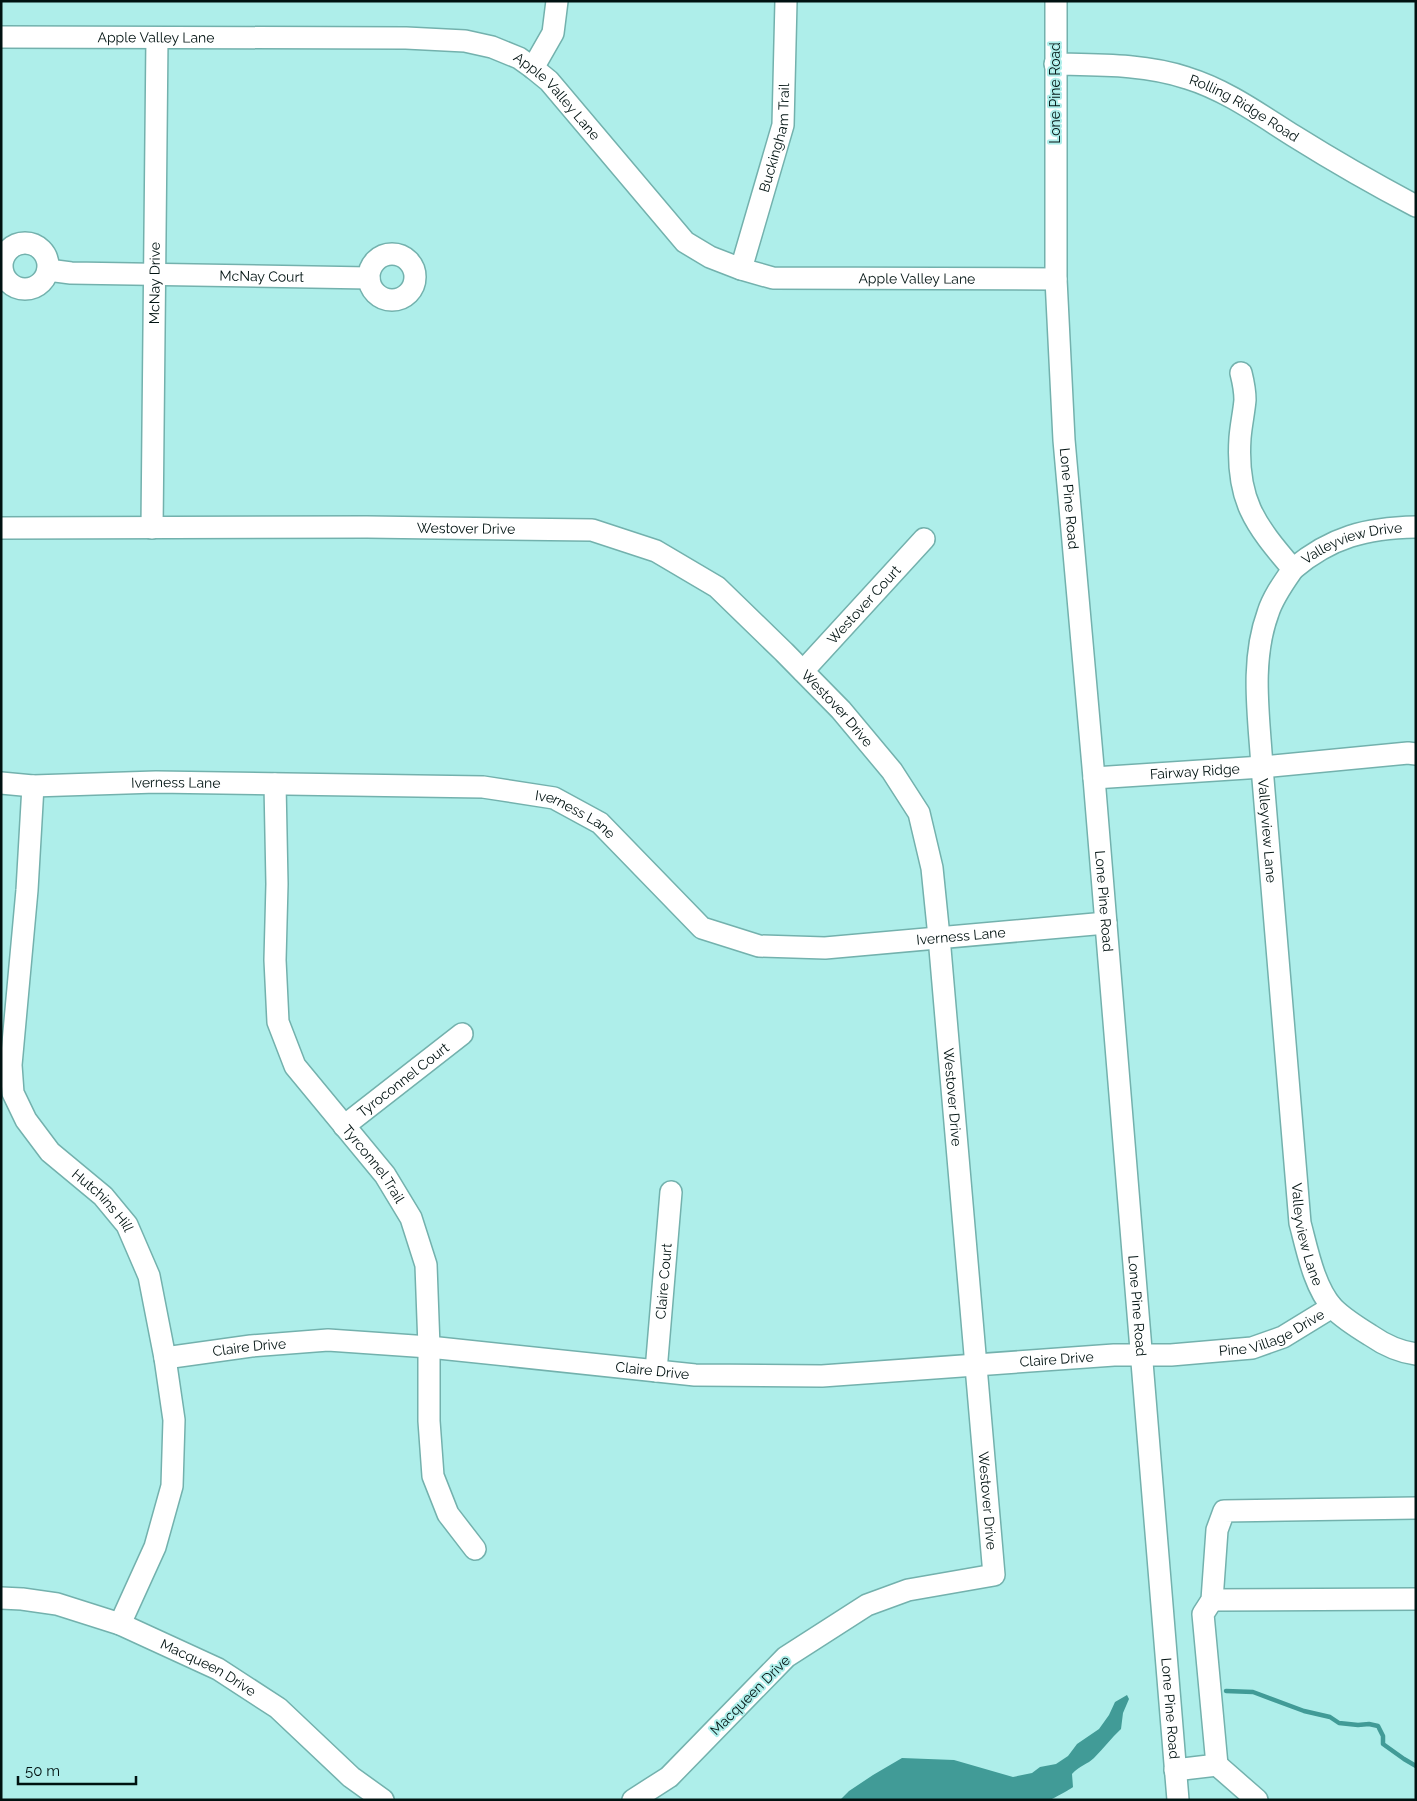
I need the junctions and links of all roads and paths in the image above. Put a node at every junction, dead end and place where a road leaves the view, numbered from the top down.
1 (557, 1) edge
2 (786, 1) edge
3 (1056, 1) edge
4 (1, 37) edge
5 (157, 38) junction
6 (1055, 64) junction
7 (533, 68) junction
8 (1416, 206) edge
9 (741, 269) junction
10 (48, 270) dead end
11 (155, 275) junction
12 (369, 278) dead end
13 (1056, 279) junction
14 (1241, 373) dead end
15 (1416, 527) edge
16 (1, 528) edge
17 (152, 528) junction
18 (924, 539) dead end
19 (1293, 568) junction
20 (803, 671) junction
21 (1416, 754) edge
22 (1262, 767) junction
23 (1094, 778) junction
24 (1, 783) edge
25 (275, 784) junction
26 (33, 786) junction
27 (1106, 923) junction
28 (939, 937) junction
29 (462, 1034) dead end
30 (344, 1126) junction
31 (671, 1192) dead end
32 (1332, 1307) junction
33 (429, 1347) junction
34 (1140, 1354) junction
35 (1416, 1354) edge
36 (165, 1358) junction
37 (976, 1364) junction
38 (656, 1371) junction
39 (1416, 1508) edge
40 (475, 1549) dead end
41 (994, 1575) joint
42 (1, 1598) edge
43 (1212, 1600) junction
44 (1416, 1600) edge
45 (120, 1624) junction
46 (1217, 1765) junction
47 (1175, 1770) junction
48 (383, 1800) edge
49 (633, 1800) edge
50 (1178, 1800) edge
51 (1257, 1800) edge

1 - 7 street
2 - 9 street, Buckingham Trail
3 - 6 street, Lone Pine Road
4 - 5 street, Apple Valley Lane
5 - 7 street, Apple Valley Lane
5 - 11 street, McNay Drive
6 - 8 street, Rolling Ridge Road
6 - 13 street, Lone Pine Road
7 - 9 street, Apple Valley Lane
9 - 13 street, Apple Valley Lane
10 - 11 street, McNay Court
11 - 12 street, McNay Court
11 - 17 street, McNay Drive
13 - 23 street, Lone Pine Road
14 - 19 street
15 - 19 street, Valleyview Drive
16 - 17 street, Westover Drive
17 - 20 street, Westover Drive
18 - 20 street, Westover Court
19 - 22 street, Valleyview Lane
20 - 28 street, Westover Drive
21 - 22 street, Fairway Ridge
22 - 23 street, Fairway Ridge
22 - 32 street, Valleyview Lane
23 - 27 street, Lone Pine Road
24 - 26 street, Iverness Lane
25 - 26 street, Iverness Lane
25 - 28 street, Iverness Lane
25 - 30 street, Tyrconnel Trail
26 - 36 street, Hutchins Hill
27 - 28 street, Iverness Lane
27 - 34 street, Lone Pine Road
28 - 37 street, Westover Drive
29 - 30 street, Tyroconnel Court
30 - 33 street, Tyrconnel Trail
31 - 38 street, Claire Court
32 - 34 street, Pine Village Drive
32 - 35 street, Pine Village Drive
33 - 36 street, Claire Drive
33 - 38 street, Claire Drive
33 - 40 street, Tyrconnel Trail
34 - 37 street, Claire Drive
34 - 47 street, Lone Pine Road
36 - 45 street, Hutchins Hill
37 - 38 street, Claire Drive
37 - 41 street, Westover Drive
39 - 43 street
41 - 49 street, Macqueen Drive
42 - 45 street, Macqueen Drive
43 - 44 street
43 - 46 street
45 - 48 street, Macqueen Drive
46 - 47 street
46 - 51 street
47 - 50 street, Lone Pine Road

